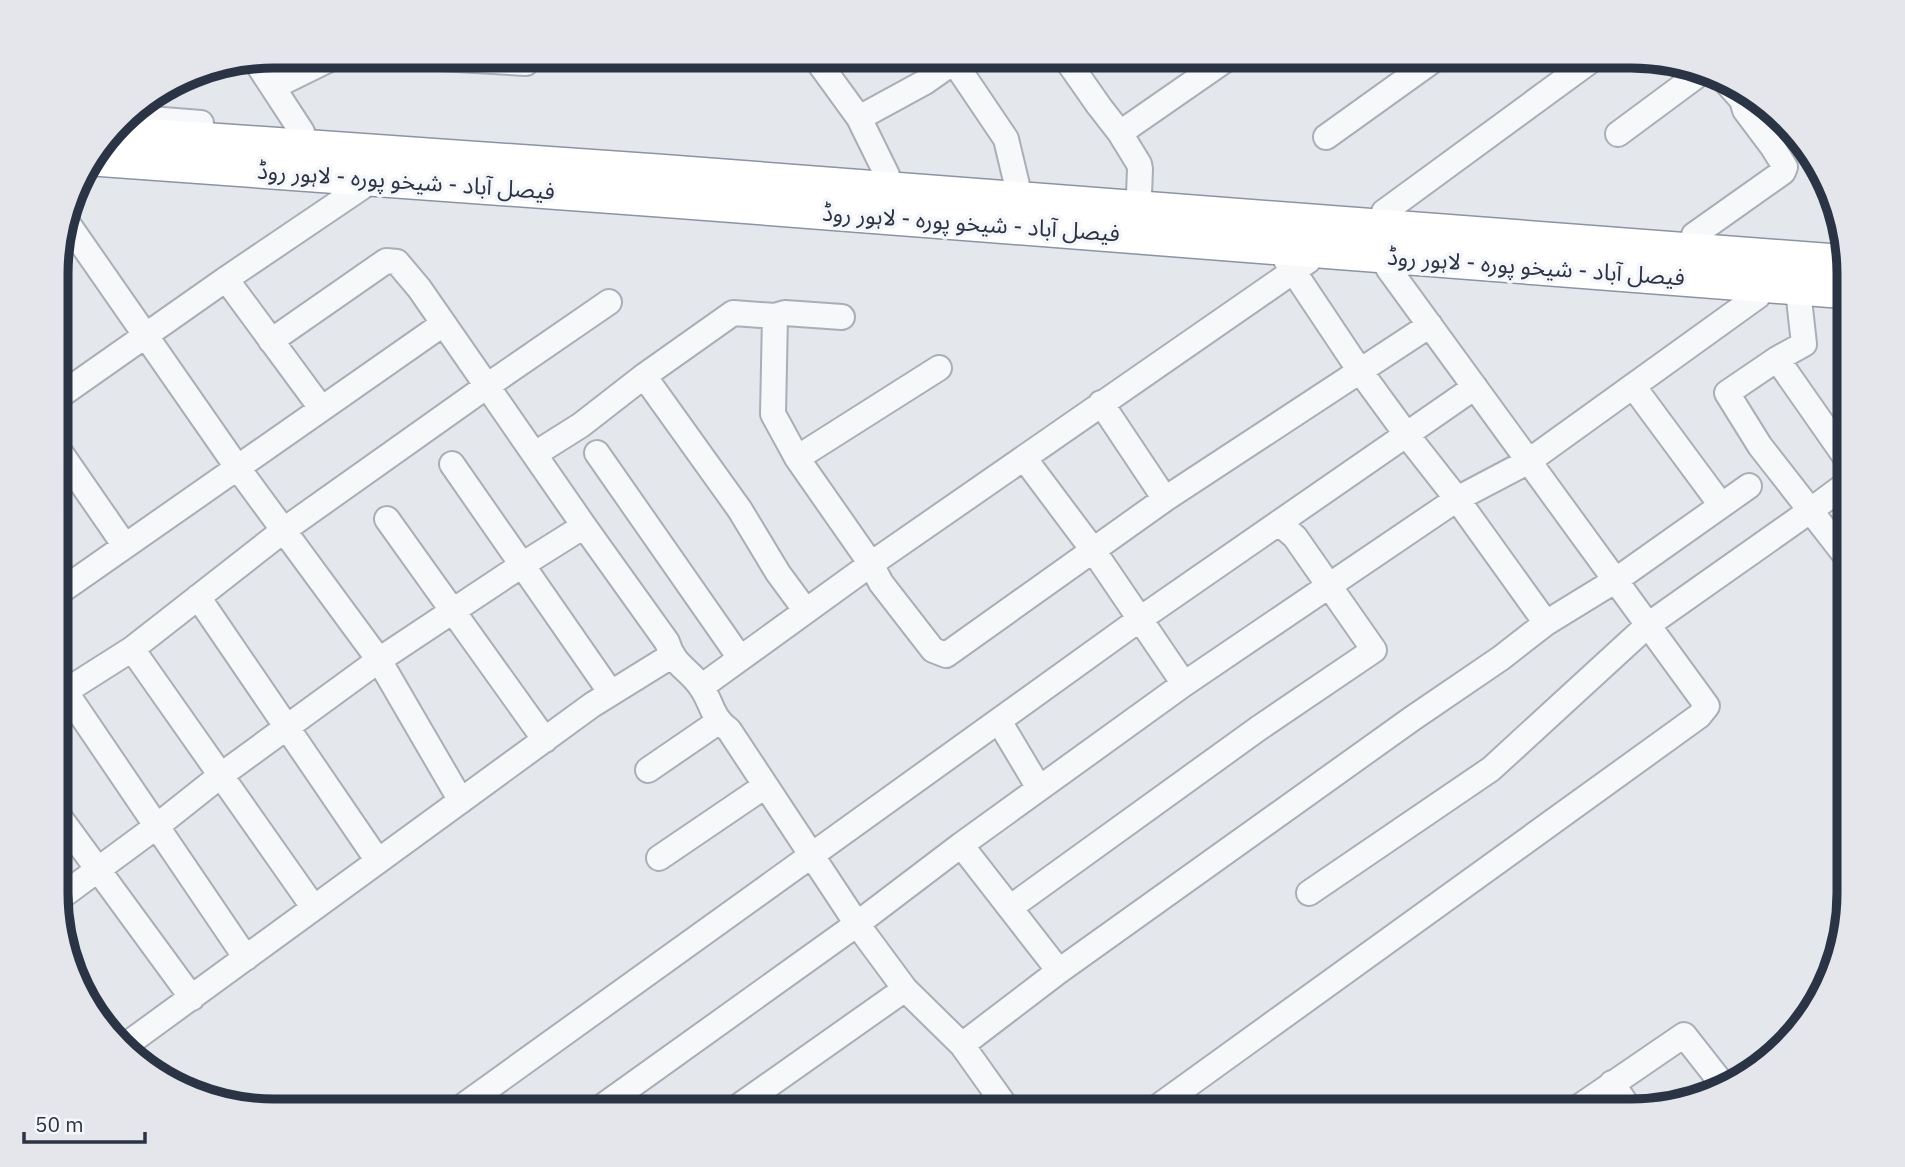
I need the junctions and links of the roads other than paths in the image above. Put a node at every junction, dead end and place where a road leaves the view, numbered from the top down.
1 (311, 68) edge
2 (823, 68) edge
3 (942, 68) edge
4 (961, 68) edge
5 (1072, 68) edge
6 (1214, 68) edge
7 (1422, 68) edge
8 (1581, 68) edge
9 (261, 69) edge
10 (1693, 78) edge
11 (272, 87) junction
12 (1745, 104) edge
13 (139, 118) edge
14 (859, 118) junction
15 (302, 132) junction
16 (1120, 133) junction
17 (1618, 134) dead end
18 (122, 135) edge
19 (1326, 137) dead end
20 (104, 159) edge
21 (98, 168) edge
22 (887, 176) junction
23 (1017, 185) junction
24 (362, 187) junction
25 (1139, 194) junction
26 (1384, 212) junction
27 (73, 232) edge
28 (1694, 235) junction
29 (1835, 245) edge
30 (1836, 262) edge
31 (1296, 264) junction
32 (1388, 268) junction
33 (226, 279) junction
34 (1836, 290) edge
35 (1758, 296) junction
36 (1799, 299) junction
37 (609, 302) dead end
38 (1836, 302) edge
39 (775, 316) junction
40 (842, 317) dead end
41 (443, 324) junction
42 (1430, 325) junction
43 (145, 335) junction
44 (271, 341) junction
45 (1777, 359) junction
46 (939, 368) dead end
47 (1360, 371) junction
48 (644, 376) junction
49 (487, 386) junction
50 (1633, 386) junction
51 (1475, 387) junction
52 (68, 390) edge
53 (1101, 403) junction
54 (321, 408) junction
55 (1406, 435) junction
56 (1836, 443) edge
57 (597, 453) dead end
58 (535, 454) junction
59 (797, 458) junction
60 (1024, 458) junction
61 (1529, 461) junction
62 (68, 463) edge
63 (452, 464) dead end
64 (237, 467) junction
65 (1749, 485) dead end
66 (1836, 492) edge
67 (1165, 499) junction
68 (1457, 499) junction
69 (1721, 505) junction
70 (1811, 511) junction
71 (387, 519) dead end
72 (1280, 524) junction
73 (584, 526) junction
74 (284, 530) junction
75 (1836, 543) edge
76 (125, 546) junction
77 (1093, 550) junction
78 (871, 564) junction
79 (522, 565) junction
80 (1615, 580) junction
81 (68, 586) edge
82 (1329, 587) junction
83 (198, 597) junction
84 (806, 611) junction
85 (454, 612) junction
86 (1140, 619) junction
87 (1546, 623) junction
88 (1648, 625) junction
89 (132, 649) junction
90 (671, 656) junction
91 (740, 658) junction
92 (379, 660) junction
93 (1184, 684) junction
94 (701, 687) junction
95 (68, 689) edge
96 (611, 693) junction
97 (68, 703) edge
98 (999, 721) junction
99 (718, 722) junction
100 (287, 727) junction
101 (545, 740) junction
102 (648, 770) dead end
103 (220, 776) junction
104 (765, 786) junction
105 (1039, 788) junction
106 (461, 801) junction
107 (157, 827) junction
108 (68, 829) edge
109 (961, 845) junction
110 (811, 855) junction
111 (659, 858) dead end
112 (378, 862) junction
113 (98, 871) junction
114 (68, 892) edge
115 (1309, 892) dead end
116 (1011, 907) junction
117 (314, 908) junction
118 (857, 924) junction
119 (246, 958) junction
120 (1059, 971) junction
121 (905, 989) junction
122 (192, 998) junction
123 (131, 1041) edge
124 (962, 1045) junction
125 (1718, 1079) edge
126 (1612, 1083) junction
127 (1000, 1098) edge
128 (1170, 1098) edge
129 (1591, 1098) edge
130 (1622, 1098) edge
131 (473, 1099) edge
132 (613, 1099) edge
133 (750, 1099) edge

1 - 11 street
2 - 14 street
3 - 14 street
4 - 23 street
5 - 16 street
6 - 16 street
7 - 19 street
8 - 26 street
9 - 11 street
10 - 17 street
11 - 15 street
12 - 28 street
13 - 15 street
14 - 22 street
15 - 22 street
16 - 25 street
18 - 30 highway, فیصل آباد - شیخو پورہ - لاہور روڈ
20 - 34 highway, فیصل آباد - شیخو پورہ - لاہور روڈ
21 - 24 street
22 - 23 street
23 - 25 street
24 - 31 street
24 - 33 street
25 - 26 street
26 - 28 street
27 - 43 street
28 - 29 street
31 - 32 street
31 - 47 street
31 - 53 street
32 - 35 street
32 - 42 street
33 - 43 street
33 - 44 street
35 - 36 street
35 - 50 street
36 - 38 street
36 - 45 street
37 - 49 street
39 - 40 street
39 - 48 street
39 - 59 street
41 - 44 street
41 - 49 street
41 - 54 street
42 - 47 street
42 - 51 street
43 - 52 street
43 - 64 street
44 - 54 street
45 - 56 street
45 - 70 street
46 - 59 street
47 - 55 street
47 - 67 street
48 - 58 street
48 - 84 street
49 - 58 street
49 - 74 street
50 - 61 street
50 - 69 street
51 - 55 street
51 - 61 street
53 - 60 street
53 - 67 street
54 - 64 street
55 - 68 street
55 - 72 street
57 - 91 street
58 - 73 street
59 - 78 street
60 - 77 street
60 - 78 street
61 - 68 street
61 - 80 street
62 - 76 street
63 - 79 street
64 - 74 street
64 - 76 street
65 - 69 street
66 - 70 street
67 - 77 street
68 - 82 street
68 - 87 street
69 - 80 street
70 - 75 street
70 - 88 street
71 - 85 street
72 - 82 street
72 - 86 street
73 - 79 street
73 - 90 street
74 - 83 street
74 - 92 street
76 - 81 street
77 - 78 street
77 - 86 street
78 - 84 street
79 - 85 street
79 - 96 street
80 - 87 street
80 - 88 street
82 - 93 street
82 - 116 street
83 - 89 street
83 - 100 street
84 - 91 street
85 - 92 street
85 - 101 street
86 - 93 street
86 - 98 street
87 - 120 street
88 - 115 street
88 - 128 street
89 - 95 street
89 - 103 street
90 - 94 street
90 - 96 street
91 - 94 street
92 - 100 street
92 - 106 street
93 - 105 street
94 - 99 street
96 - 101 street
97 - 107 street
98 - 105 street
98 - 110 street
99 - 102 street
99 - 104 street
100 - 103 street
100 - 112 street
101 - 106 street
103 - 107 street
103 - 117 street
104 - 110 street
104 - 111 street
105 - 109 street
106 - 112 street
107 - 113 street
107 - 119 street
108 - 113 street
109 - 116 street
109 - 118 street
110 - 118 street
110 - 131 street
112 - 117 street
113 - 114 street
113 - 122 street
116 - 120 street
117 - 119 street
118 - 121 street
118 - 132 street
119 - 122 street
120 - 124 street
121 - 124 street
121 - 133 street
122 - 123 street
124 - 127 street
125 - 126 street
126 - 129 street
126 - 130 street

